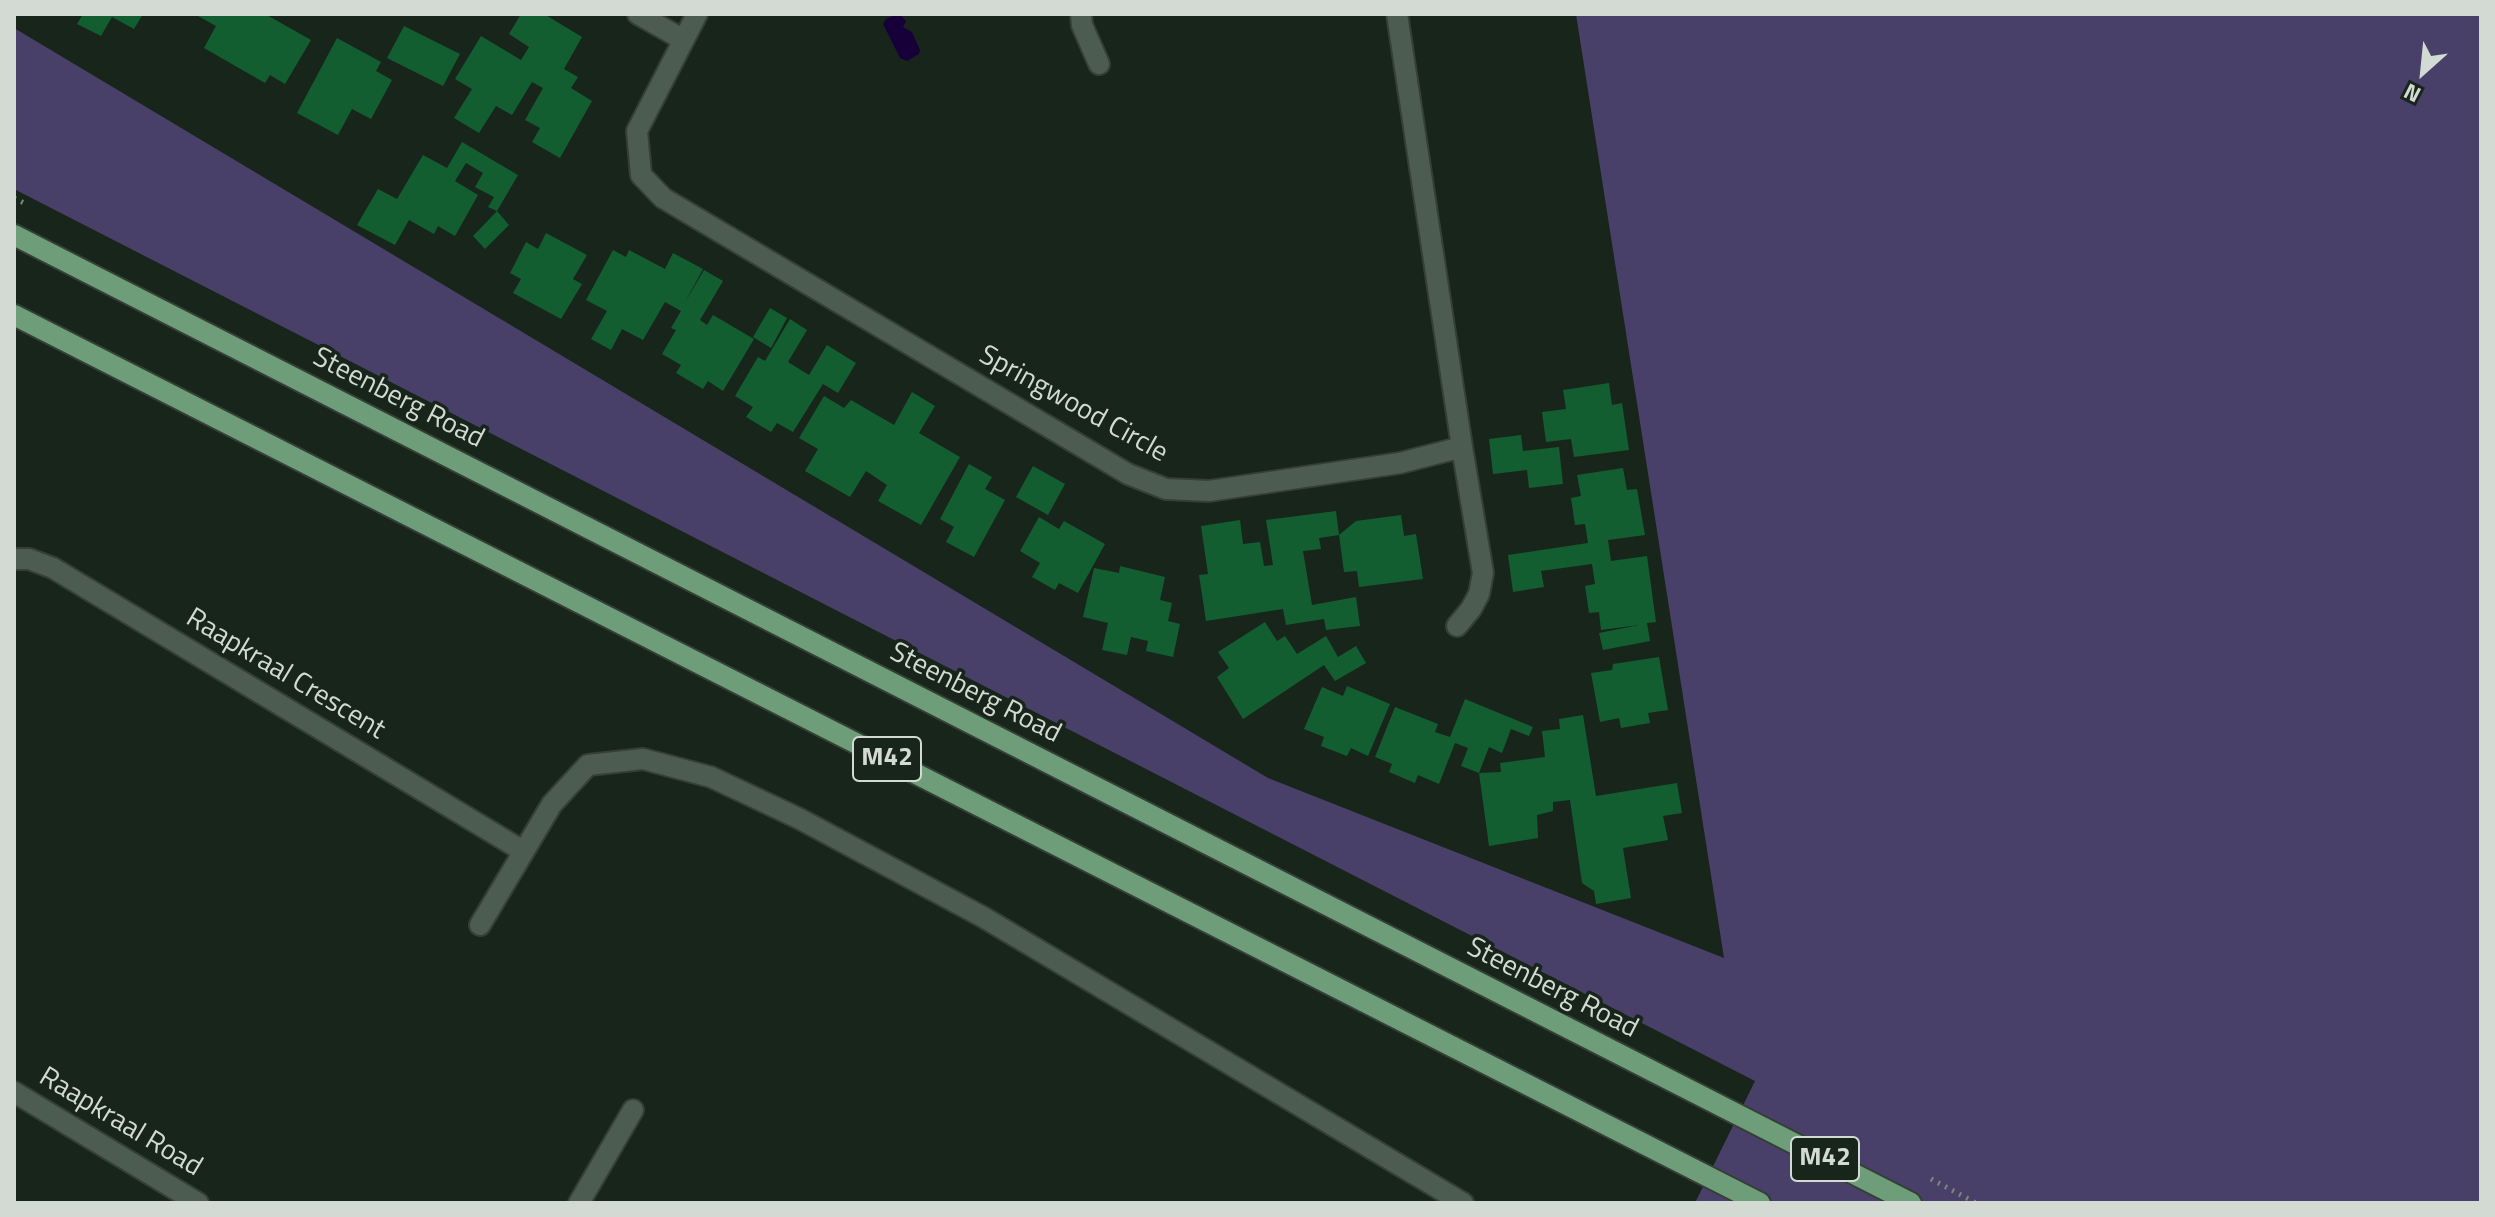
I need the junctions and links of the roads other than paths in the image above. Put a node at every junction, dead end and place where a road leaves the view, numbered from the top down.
1 (638, 14) edge
2 (697, 14) edge
3 (1081, 14) edge
4 (1397, 14) edge
5 (682, 39) junction
6 (1099, 64) dead end
7 (14, 235) edge
8 (14, 315) edge
9 (1462, 447) junction
10 (14, 559) edge
11 (1457, 626) dead end
12 (523, 851) junction
13 (480, 925) dead end
14 (14, 1092) edge
15 (633, 1110) dead end
16 (198, 1203) edge
17 (579, 1203) edge
18 (1463, 1203) edge
19 (1760, 1203) edge
20 (1911, 1203) edge

1 - 5 street
2 - 5 street, Springwood Circle
3 - 6 street
4 - 9 street
5 - 9 street, Springwood Circle
7 - 20 main road, Steenberg Road / M42
8 - 19 main road, M42
9 - 11 street
10 - 12 street, Raapkraal Crescent
12 - 13 street
12 - 18 street
14 - 16 street, Raapkraal Road
15 - 17 street

